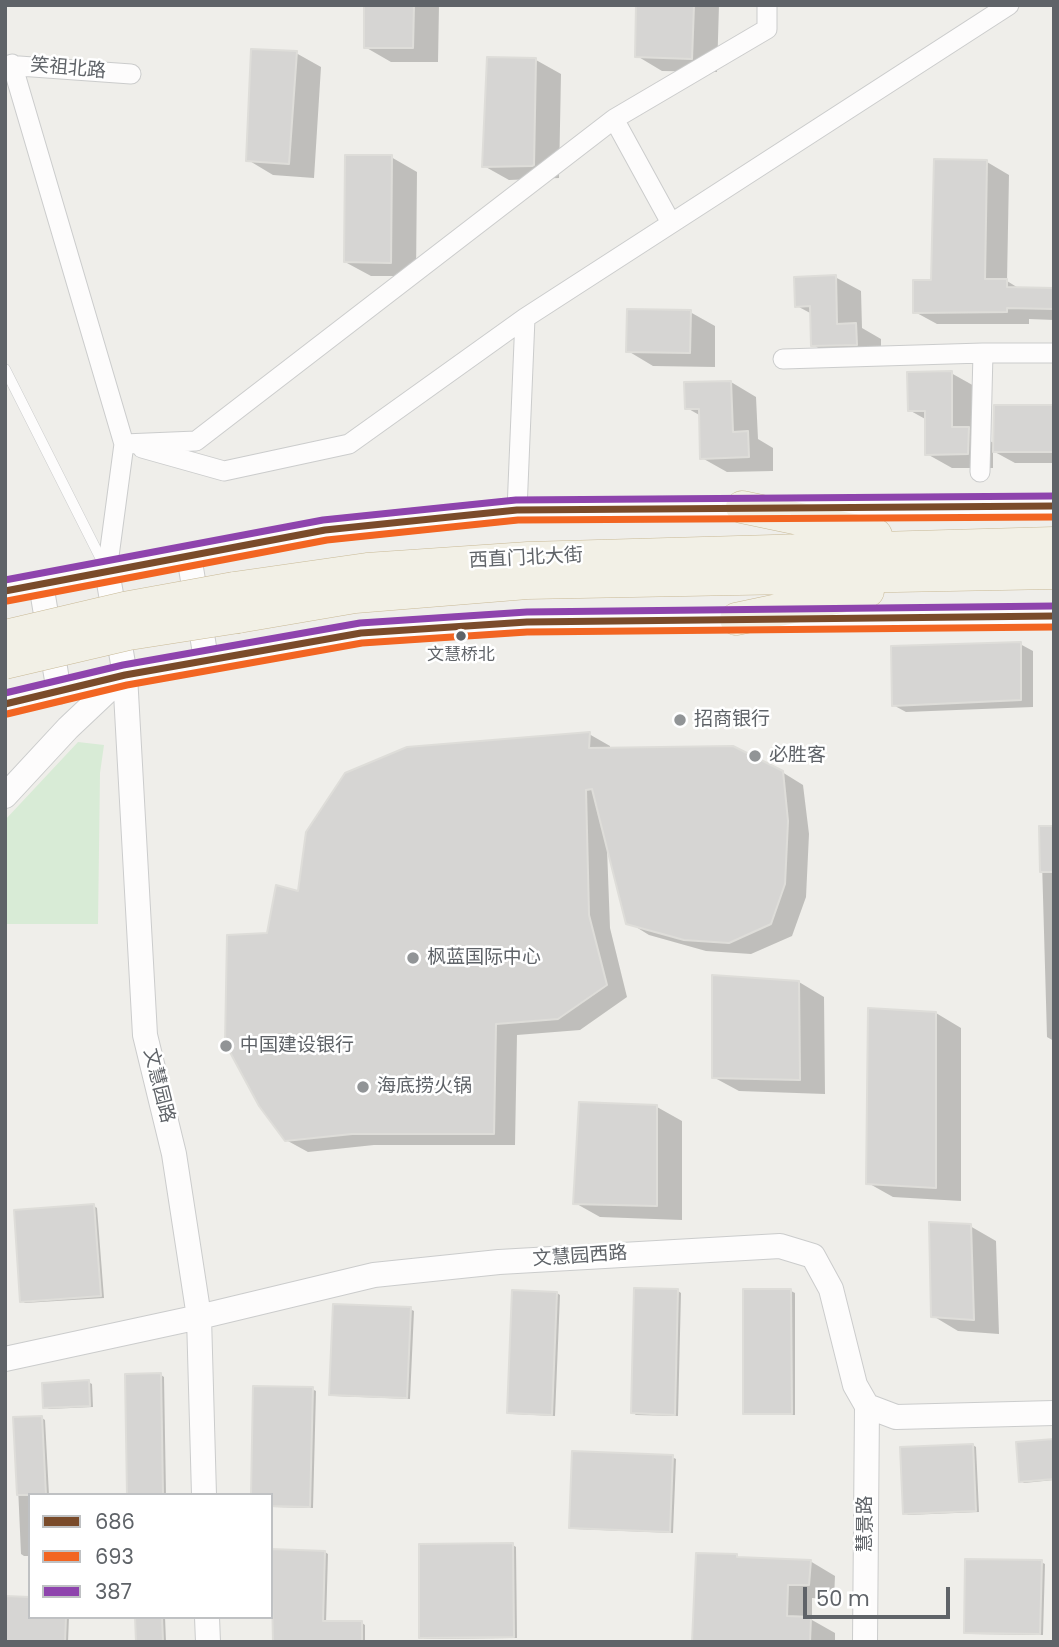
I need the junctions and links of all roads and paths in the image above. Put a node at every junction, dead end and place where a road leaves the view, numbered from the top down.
1 (767, 5) edge
2 (1009, 5) edge
3 (9, 65) edge
4 (131, 74) dead end
5 (614, 119) junction
6 (671, 223) junction
7 (525, 318) junction
8 (983, 353) junction
9 (1054, 353) edge
10 (783, 359) dead end
11 (5, 369) edge
12 (124, 443) junction
13 (980, 471) dead end
14 (1054, 506) edge
15 (742, 507) junction
16 (517, 510) junction
17 (1054, 543) edge
18 (926, 545) junction
19 (189, 556) junction
20 (107, 571) junction
21 (1054, 573) edge
22 (942, 575) junction
23 (46, 584) junction
24 (5, 591) edge
25 (236, 602) junction
26 (1054, 616) edge
27 (736, 619) junction
28 (5, 636) edge
29 (206, 659) junction
30 (5, 663) edge
31 (125, 675) junction
32 (50, 694) junction
33 (5, 704) edge
34 (5, 796) edge
35 (199, 1317) junction
36 (5, 1359) edge
37 (867, 1406) junction
38 (1054, 1413) edge
39 (204, 1493) edge
40 (207, 1619) edge
41 (208, 1642) edge
42 (865, 1642) edge

1 - 5 street
2 - 6 street
3 - 4 street, 笑祖北路
3 - 12 street
5 - 6 street
5 - 12 street
6 - 7 street
7 - 12 street
7 - 16 street
8 - 9 street
8 - 10 street
8 - 13 street
11 - 20 lane
12 - 20 street
14 - 15 street
15 - 16 street
15 - 18 highway
16 - 19 street
17 - 18 highway, 西直门北大街
18 - 25 highway, 西直门北大街
19 - 20 street
19 - 29 street
20 - 23 street
20 - 31 street, 文慧园路
21 - 22 highway, 西直门北大街
22 - 25 highway, 西直门北大街
22 - 27 highway
23 - 24 street
23 - 32 street
25 - 28 highway, 西直门北大街, bridge
25 - 30 highway, 西直门北大街, bridge
26 - 27 street
27 - 29 street
29 - 31 street
31 - 32 street
31 - 34 street
31 - 35 street, 文慧园路
32 - 33 street
35 - 36 street, 文慧园西路
35 - 37 street, 文慧园西路
35 - 39 street, 文慧园路
37 - 38 street
37 - 42 street, 慧景路
40 - 41 street

